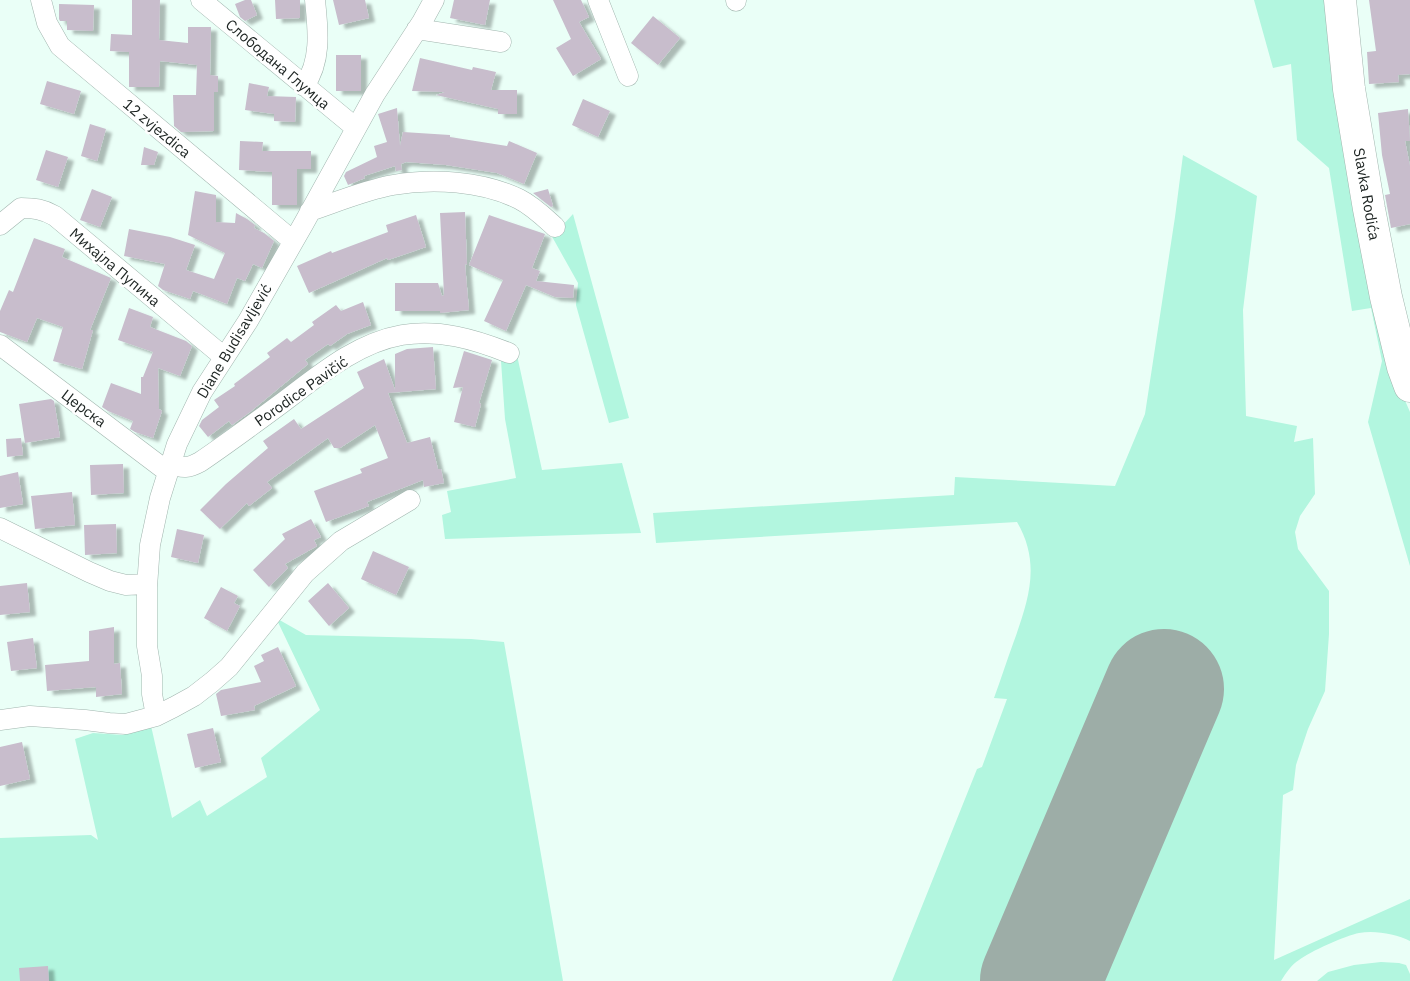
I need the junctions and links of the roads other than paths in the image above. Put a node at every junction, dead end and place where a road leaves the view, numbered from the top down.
1 (40, 0) edge
2 (201, 0) edge
3 (315, 0) edge
4 (434, 0) edge
5 (598, 0) edge
6 (1340, 0) edge
7 (417, 29) junction
8 (501, 42) dead end
9 (628, 76) dead end
10 (304, 86) junction
11 (356, 128) junction
12 (310, 212) junction
13 (0, 225) edge
14 (555, 227) dead end
15 (293, 242) junction
16 (0, 345) edge
17 (509, 353) dead end
18 (224, 357) junction
19 (1410, 386) edge
20 (170, 468) junction
21 (410, 500) dead end
22 (0, 528) edge
23 (147, 584) junction
24 (156, 716) junction
25 (0, 720) edge

1 - 15 street, 12 zvjezdica
2 - 10 street, Слободана Глумца
3 - 10 street
4 - 7 street, Diane Budisavljević
5 - 9 street
6 - 19 main road, Slavka Rodića
7 - 8 street
7 - 11 street, Diane Budisavljević
10 - 11 street, Слободана Глумца
11 - 12 street, Diane Budisavljević
12 - 14 street
12 - 15 street, Diane Budisavljević
13 - 18 street, Михајла Пупина
15 - 18 street, Diane Budisavljević
16 - 20 street, Церска
17 - 20 street, Porodice Pavičić
18 - 20 street, Diane Budisavljević
20 - 23 street, Diane Budisavljević
21 - 24 street
22 - 23 street
23 - 24 street, Diane Budisavljević
24 - 25 street

